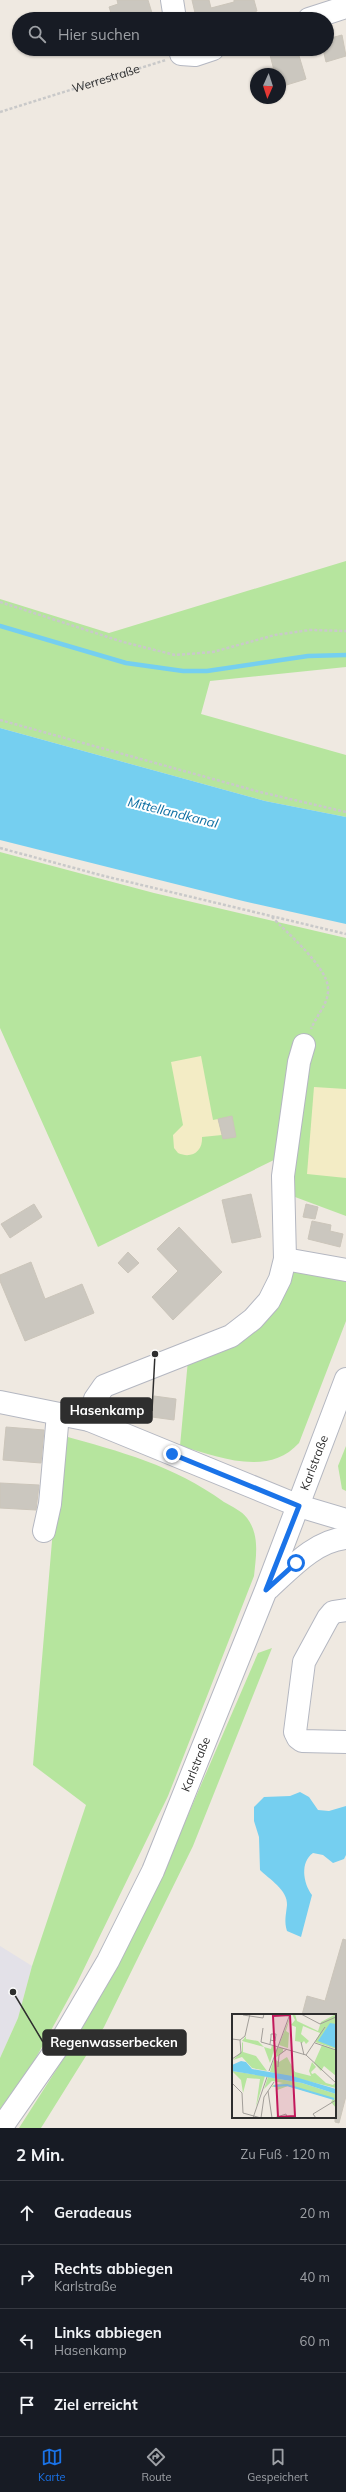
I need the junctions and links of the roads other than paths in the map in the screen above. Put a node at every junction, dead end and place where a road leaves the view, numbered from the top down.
1 (172, 0) edge
2 (174, 12) edge
3 (304, 1045) road end
4 (285, 1259) junction
5 (346, 1270) edge
6 (346, 1378) edge
7 (0, 1402) edge
8 (58, 1414) junction
9 (89, 1420) junction
10 (299, 1506) junction
11 (346, 1520) edge
12 (44, 1531) dead end
13 (346, 1538) edge
14 (266, 1590) junction
15 (346, 1610) edge
16 (346, 1742) edge
17 (1, 2128) edge

1 - 2 street
3 - 4 street
4 - 5 street
4 - 9 street
6 - 10 street, Karlstraße
7 - 8 street
8 - 9 street
8 - 12 street
9 - 10 street
10 - 11 street
10 - 14 street, Karlstraße
13 - 14 street
14 - 17 street, Karlstraße
15 - 16 street

